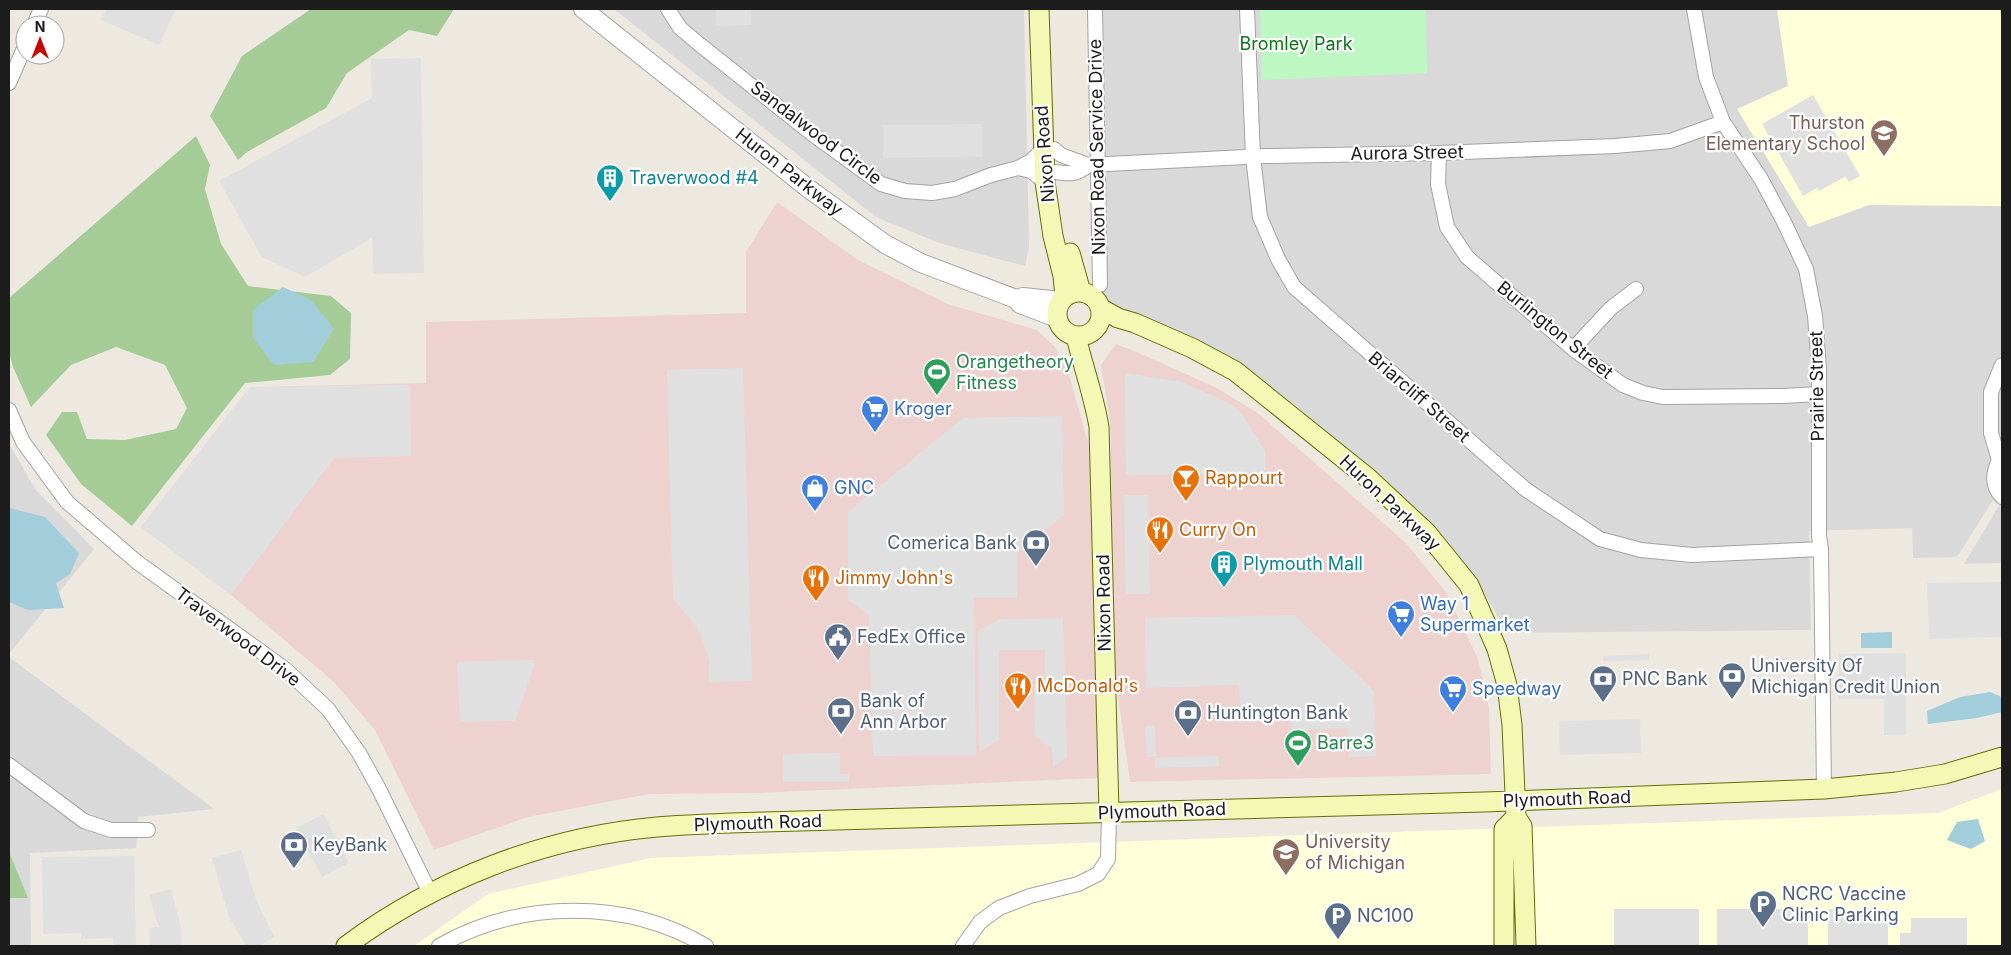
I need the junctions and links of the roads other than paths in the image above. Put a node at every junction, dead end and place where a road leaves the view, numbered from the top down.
1 (583, 9) edge
2 (668, 9) edge
3 (1039, 9) edge
4 (1050, 9) edge
5 (1095, 9) edge
6 (1247, 9) edge
7 (1694, 9) edge
8 (17, 65) edge
9 (9, 84) edge
10 (1723, 122) junction
11 (1047, 145) junction
12 (1439, 153) junction
13 (1253, 157) junction
14 (1092, 165) junction
15 (1018, 168) junction
16 (1050, 177) junction
17 (1100, 285) dead end
18 (1636, 289) dead end
19 (1066, 302) junction
20 (1100, 308) junction
21 (1087, 333) junction
22 (1182, 344) junction
23 (1572, 349) junction
24 (2002, 365) edge
25 (1819, 394) junction
26 (9, 410) edge
27 (2001, 460) edge
28 (2002, 497) edge
29 (1821, 549) junction
30 (2002, 757) edge
31 (9, 765) edge
32 (1824, 789) junction
33 (1515, 809) junction
34 (1109, 813) junction
35 (148, 830) dead end
36 (430, 894) junction
37 (346, 946) edge
38 (439, 946) edge
39 (706, 946) edge
40 (963, 946) edge
41 (1504, 946) edge
42 (1526, 946) edge

1 - 19 street, Huron Parkway
2 - 15 street, Sandalwood Circle
3 - 11 main road, Nixon Road
4 - 11 main road, Nixon Road
5 - 14 street, Nixon Road Service Drive
6 - 13 street, Briarcliff Street
7 - 10 street, Prairie Street
8 - 9 street
10 - 12 street, Aurora Street
10 - 25 street, Prairie Street
11 - 14 street, Aurora Street
11 - 15 street, Sandalwood Circle
11 - 16 main road, Nixon Road
12 - 13 street, Aurora Street
12 - 23 street, Burlington Street
13 - 14 street, Aurora Street
13 - 29 street, Briarcliff Street
14 - 16 street, Aurora Street
14 - 17 street, Nixon Road Service Drive
15 - 16 street
16 - 19 main road, Nixon Road
18 - 23 street
19 - 20 main road
19 - 21 main road
20 - 21 main road
20 - 22 main road, Huron Parkway
21 - 22 main road, Huron Parkway
21 - 34 main road, Nixon Road
22 - 33 main road, Huron Parkway
23 - 25 street, Burlington Street
24 - 27 street
25 - 29 street, Prairie Street
26 - 36 street, Traverwood Drive
27 - 28 street
29 - 32 street, Prairie Street
30 - 32 main road, Plymouth Road
31 - 35 street
32 - 33 main road, Plymouth Road
33 - 34 main road, Plymouth Road
33 - 41 main road
33 - 42 main road, Huron Parkway
34 - 36 main road, Plymouth Road
34 - 40 street
36 - 37 main road, Plymouth Road
38 - 39 street

